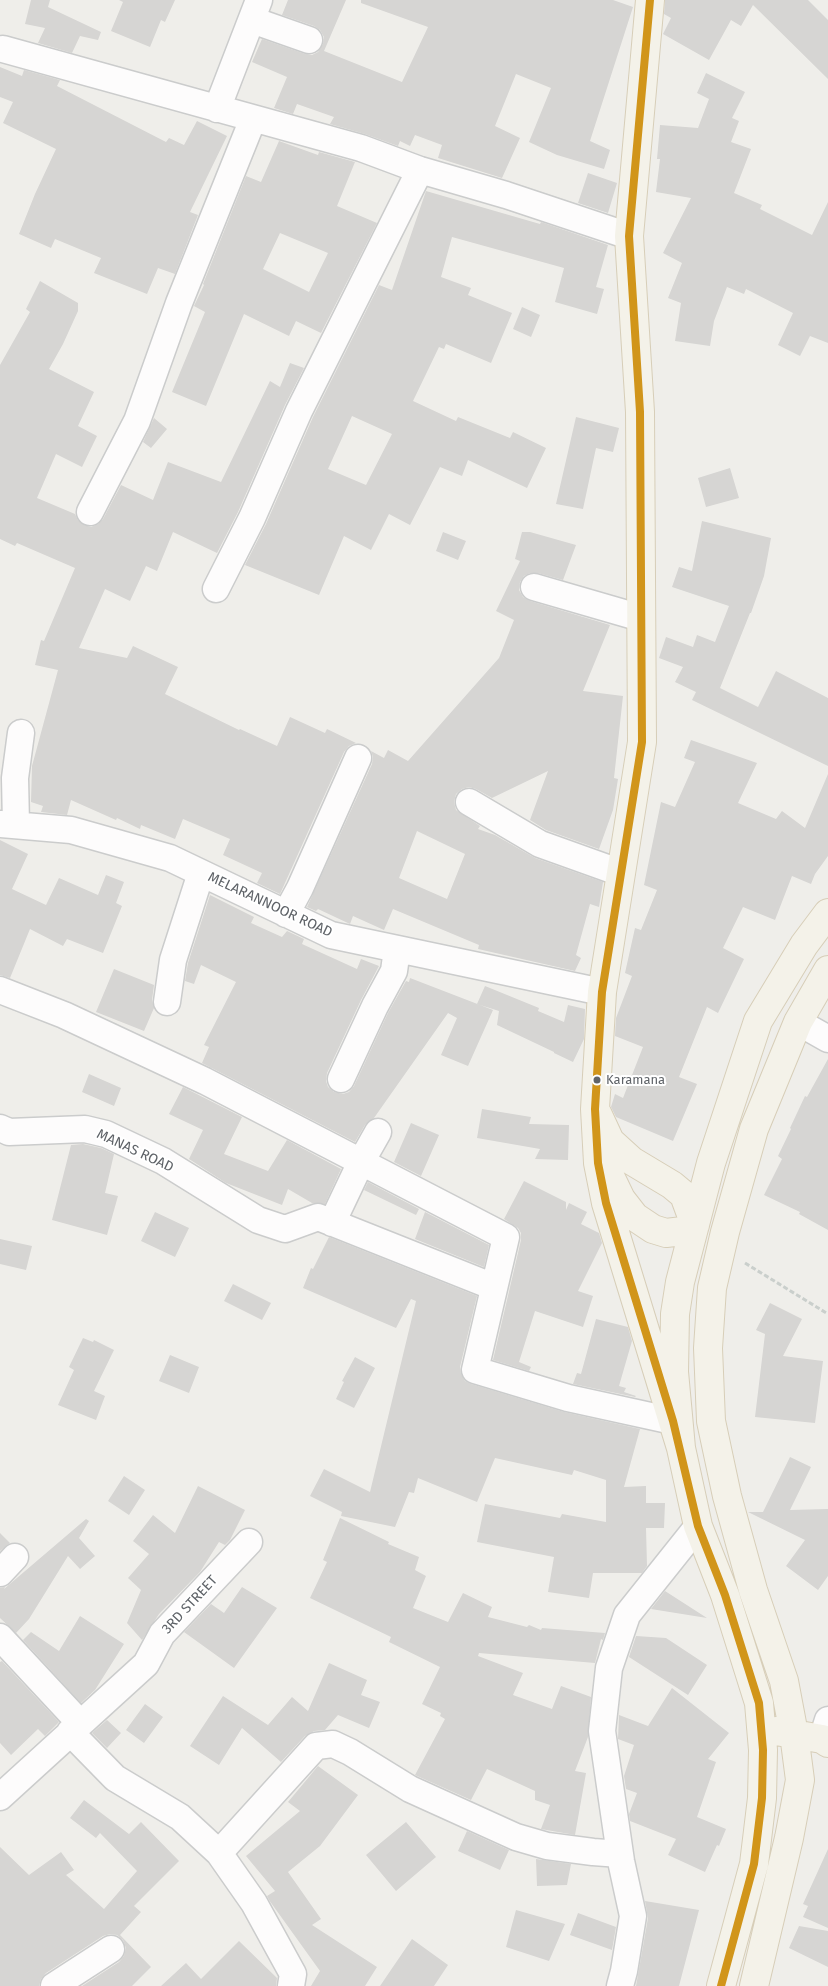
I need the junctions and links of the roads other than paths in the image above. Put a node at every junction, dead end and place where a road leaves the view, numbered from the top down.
1 (650, 0) edge
2 (256, 10) edge
3 (309, 40) dead end
4 (3, 49) dead end
5 (217, 109) junction
6 (253, 119) junction
7 (420, 170) junction
8 (629, 236) junction
9 (90, 512) dead end
10 (534, 587) dead end
11 (216, 589) dead end
12 (641, 618) junction
13 (21, 733) dead end
14 (358, 758) dead end
15 (469, 802) dead end
16 (8, 824) edge
17 (201, 872) junction
18 (621, 873) junction
19 (828, 913) edge
20 (286, 914) junction
21 (397, 949) junction
22 (828, 970) edge
23 (0, 990) edge
24 (602, 992) junction
25 (167, 1002) dead end
26 (798, 1022) junction
27 (828, 1039) edge
28 (341, 1079) dead end
29 (595, 1109) junction
30 (0, 1128) edge
31 (378, 1132) dead end
32 (719, 1137) junction
33 (597, 1149) junction
34 (361, 1162) junction
35 (652, 1172) junction
36 (332, 1222) junction
37 (695, 1225) junction
38 (723, 1240) junction
39 (494, 1287) junction
40 (673, 1421) junction
41 (681, 1448) junction
42 (698, 1526) junction
43 (249, 1542) dead end
44 (0, 1637) edge
45 (75, 1727) junction
46 (761, 1729) junction
47 (794, 1734) junction
48 (826, 1734) edge
49 (0, 1797) edge
50 (219, 1853) junction
51 (620, 1854) junction
52 (111, 1949) dead end
53 (54, 1986) edge
54 (291, 1986) edge
55 (620, 1986) edge
56 (721, 1986) edge
57 (754, 1986) edge

1 - 8 main road
2 - 3 street
2 - 5 street
4 - 5 street
5 - 6 street
6 - 7 street
6 - 9 street
7 - 8 street
7 - 11 street
8 - 12 main road
10 - 12 street
12 - 18 main road
13 - 16 street
14 - 20 street
15 - 18 street
16 - 17 street, MELARANNOOR ROAD
17 - 20 street, MELARANNOOR ROAD
17 - 25 street
18 - 24 main road
19 - 32 main road
20 - 21 street, MELARANNOOR ROAD
21 - 24 street, MELARANNOOR ROAD
21 - 28 street
22 - 26 main road
23 - 34 street
24 - 29 main road
26 - 27 street
26 - 38 main road
29 - 33 main road
29 - 35 main road
30 - 36 street, MANAS ROAD
31 - 34 street
32 - 35 main road
32 - 37 main road
33 - 37 main road
33 - 40 main road
34 - 36 street
34 - 39 street
35 - 37 main road
36 - 39 street, MANAS ROAD
37 - 38 main road
37 - 41 main road
38 - 47 main road
39 - 40 street
40 - 41 main road
41 - 42 main road
42 - 46 main road
42 - 51 street
43 - 45 street, 3RD STREET
44 - 45 street
45 - 49 street, 3RD STREET
45 - 50 street
46 - 47 main road
46 - 56 main road
47 - 48 main road
47 - 57 main road
50 - 51 street
50 - 54 street
51 - 55 street
52 - 53 street

